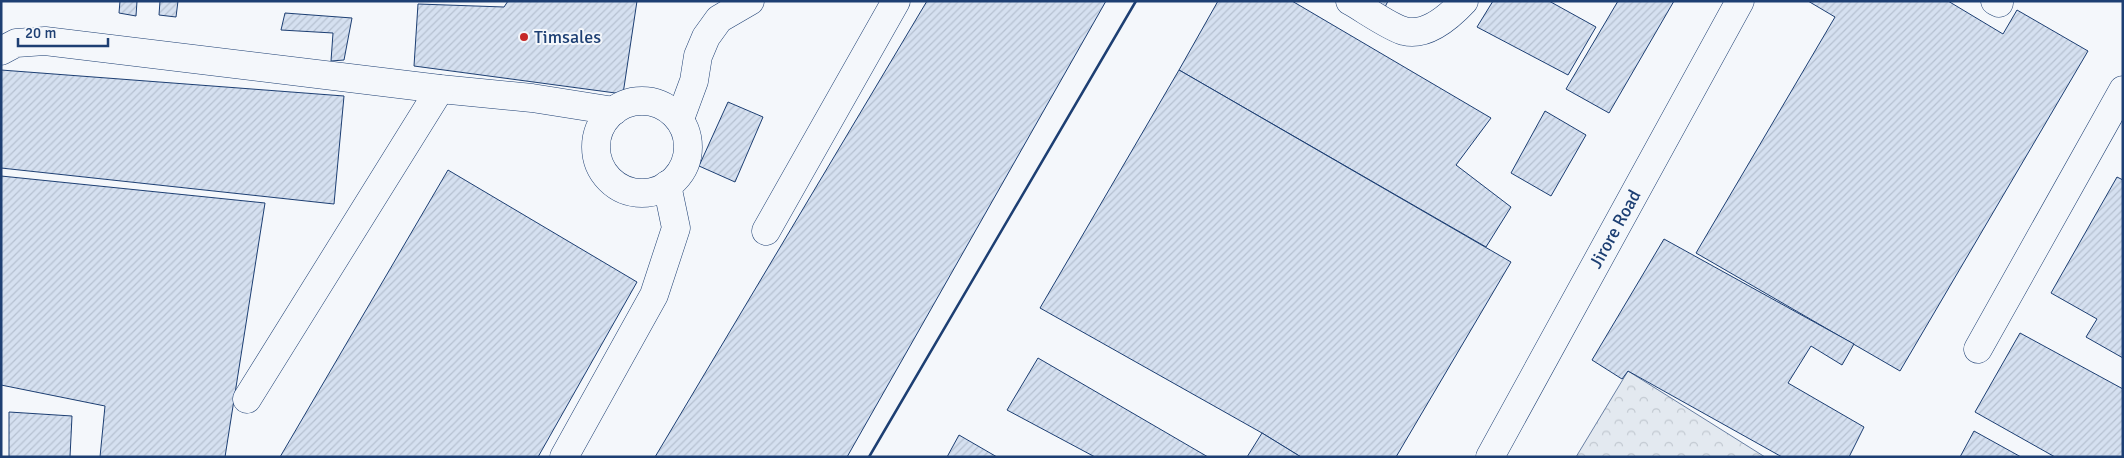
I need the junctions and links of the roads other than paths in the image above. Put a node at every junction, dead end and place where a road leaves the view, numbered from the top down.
1 (750, 1) edge
2 (896, 1) edge
3 (1350, 1) edge
4 (1464, 1) edge
5 (1740, 1) edge
6 (1, 51) edge
7 (440, 89) junction
8 (2123, 90) edge
9 (614, 111) junction
10 (680, 119) junction
11 (668, 185) junction
12 (766, 231) dead end
13 (1978, 350) dead end
14 (247, 399) dead end
15 (564, 457) edge
16 (1490, 457) edge

1 - 10 lane
2 - 12 lane
3 - 4 lane
5 - 16 lane, Jirore Road
6 - 7 lane
7 - 9 lane
7 - 14 lane
8 - 13 lane
9 - 10 lane
9 - 11 lane
10 - 11 lane
11 - 15 lane

